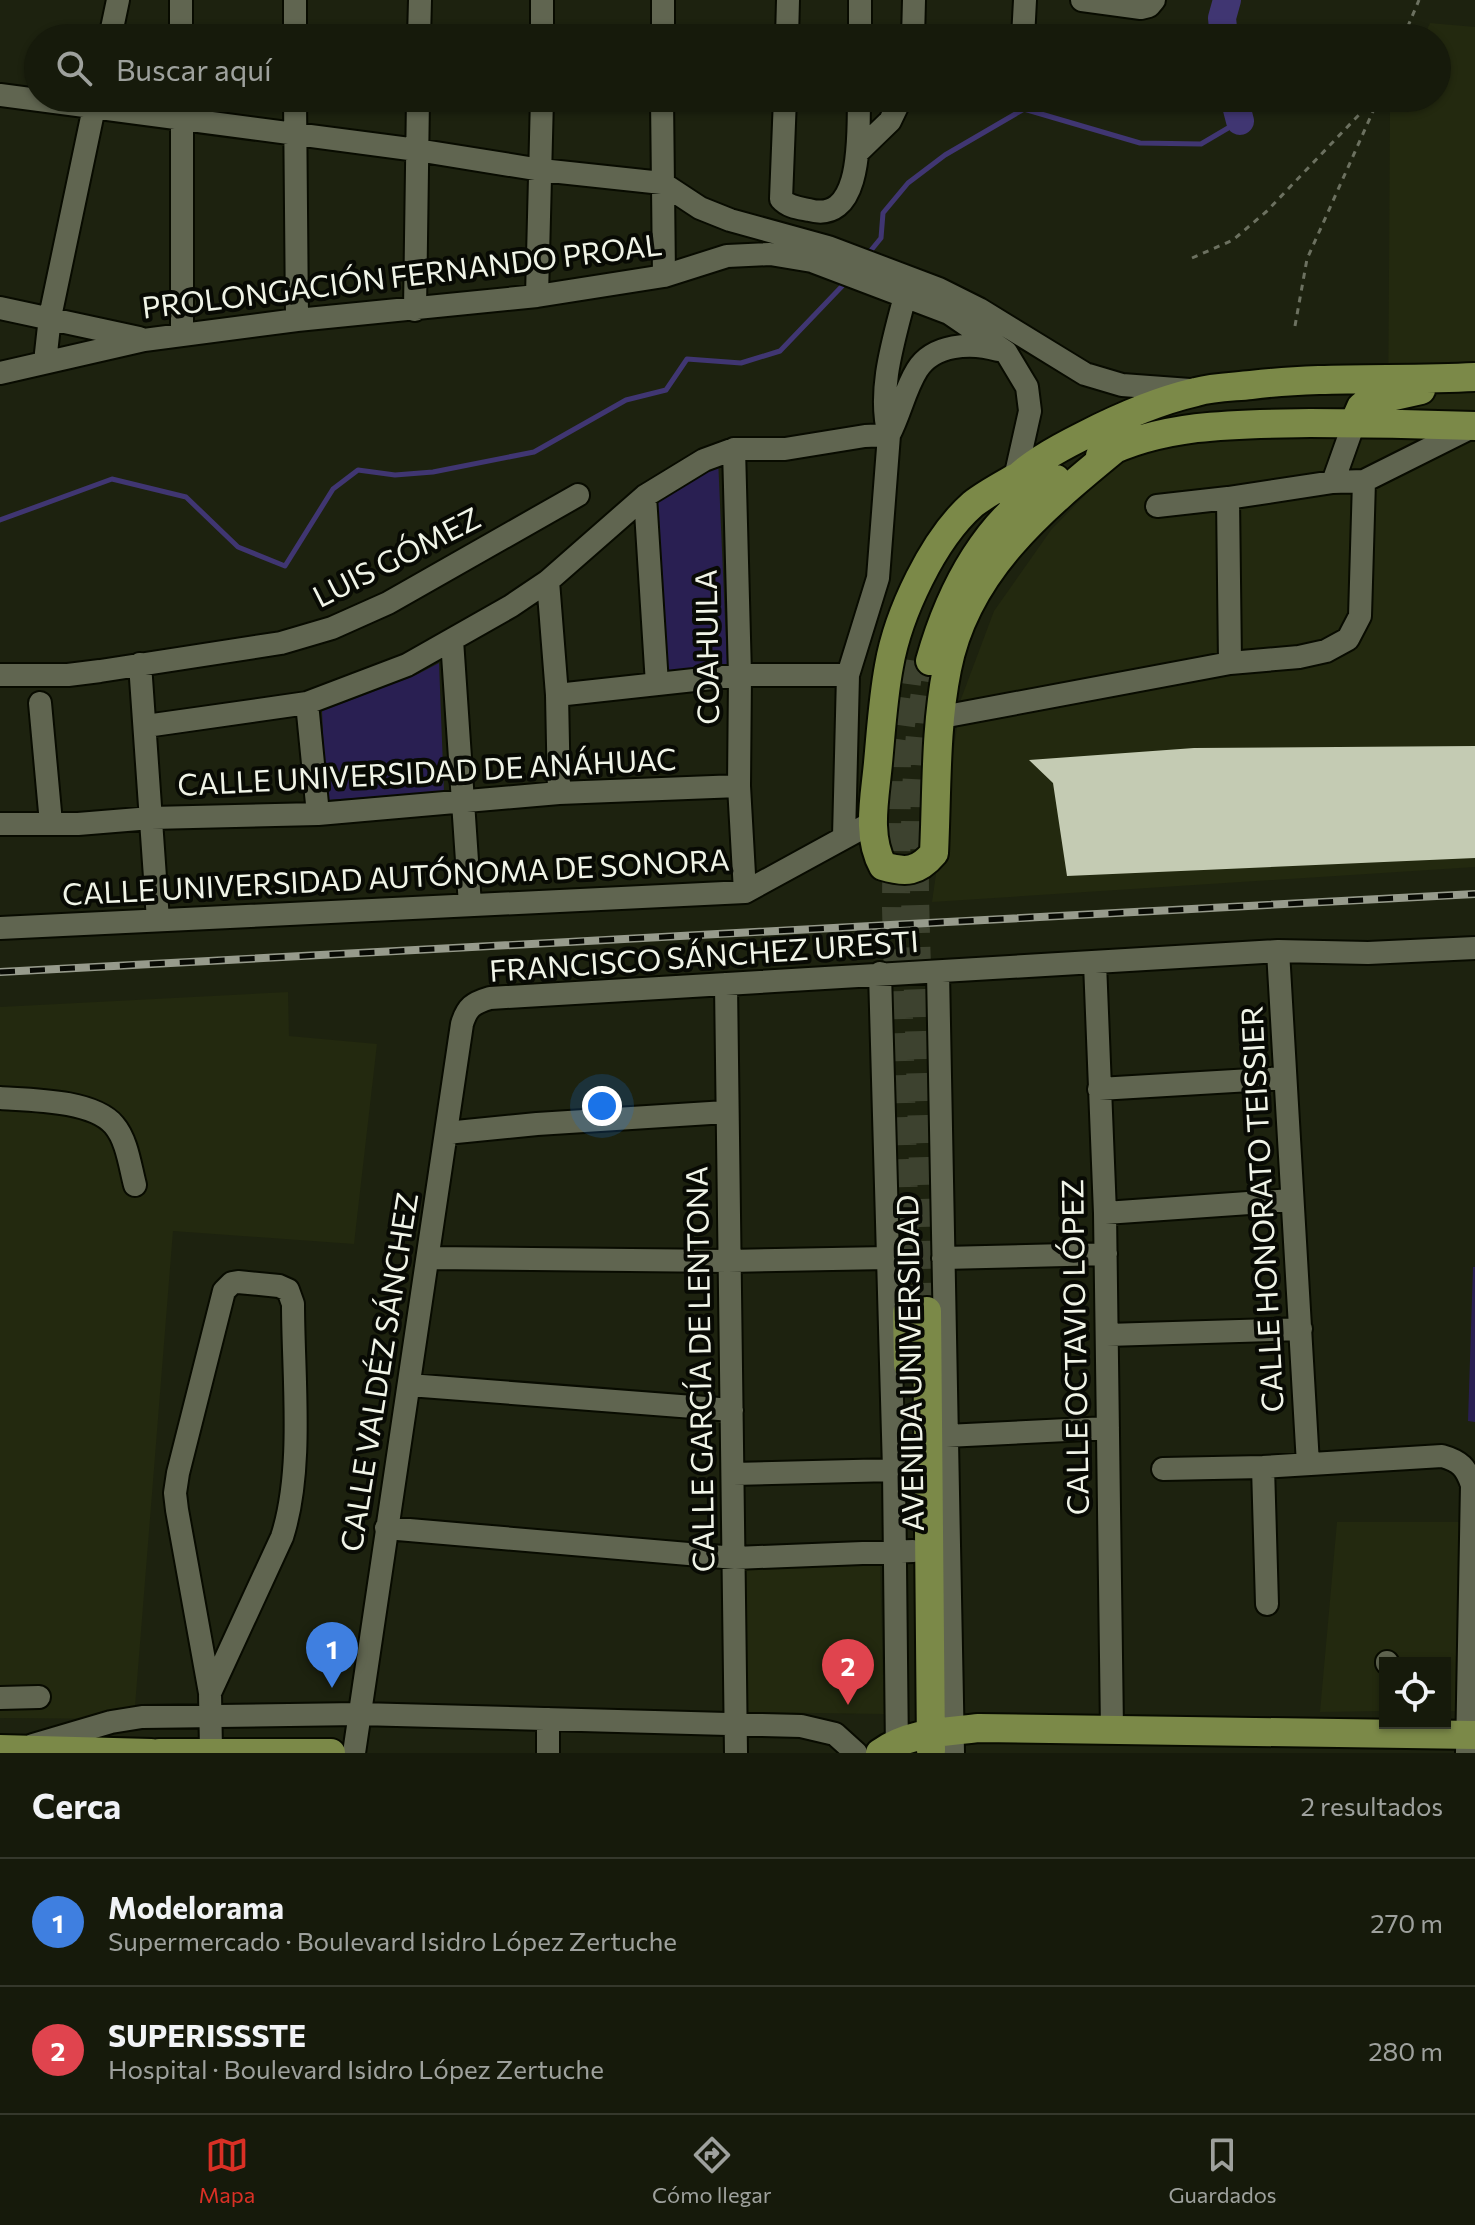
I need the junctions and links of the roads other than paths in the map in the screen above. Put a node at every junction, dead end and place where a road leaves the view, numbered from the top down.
1 (118, 0) edge
2 (181, 0) edge
3 (295, 0) edge
4 (420, 0) edge
5 (542, 0) edge
6 (663, 0) edge
7 (788, 0) edge
8 (860, 0) edge
9 (914, 0) edge
10 (1025, 0) edge
11 (1082, 0) edge
12 (1151, 3) edge
13 (113, 24) edge
14 (181, 24) edge
15 (295, 24) edge
16 (419, 24) edge
17 (542, 24) edge
18 (663, 24) edge
19 (787, 24) edge
20 (860, 24) edge
21 (913, 24) edge
22 (1024, 24) edge
23 (0, 95) edge
24 (24, 97) edge
25 (93, 112) edge
26 (182, 112) edge
27 (196, 112) edge
28 (295, 112) edge
29 (418, 112) edge
30 (542, 112) edge
31 (662, 112) edge
32 (784, 112) edge
33 (859, 112) edge
34 (894, 112) edge
35 (295, 134) junction
36 (417, 150) junction
37 (858, 152) junction
38 (541, 170) junction
39 (662, 183) junction
40 (820, 254) junction
41 (664, 276) junction
42 (886, 278) junction
43 (537, 296) junction
44 (905, 296) junction
45 (0, 308) edge
46 (415, 310) junction
47 (50, 317) junction
48 (297, 320) junction
49 (182, 335) junction
50 (144, 340) junction
51 (1006, 352) junction
52 (45, 362) junction
53 (0, 373) edge
54 (1469, 378) edge
55 (1199, 391) junction
56 (1354, 423) junction
57 (1475, 426) edge
58 (889, 435) junction
59 (734, 449) junction
60 (1115, 449) junction
61 (1015, 478) junction
62 (1364, 481) junction
63 (1333, 482) junction
64 (578, 495) dead end
65 (645, 496) junction
66 (1228, 498) junction
67 (1157, 506) dead end
68 (548, 581) junction
69 (452, 640) junction
70 (1230, 663) junction
71 (140, 664) junction
72 (0, 675) edge
73 (740, 675) junction
74 (848, 675) junction
75 (657, 684) junction
76 (557, 695) junction
77 (40, 703) dead end
78 (307, 703) junction
79 (942, 717) junction
80 (146, 726) junction
81 (739, 786) junction
82 (559, 793) junction
83 (464, 803) junction
84 (318, 814) junction
85 (151, 818) junction
86 (873, 822) junction
87 (51, 823) junction
88 (0, 824) edge
89 (844, 837) junction
90 (745, 892) junction
91 (470, 905) junction
92 (158, 920) junction
93 (0, 928) edge
94 (1475, 948) edge
95 (1278, 951) junction
96 (1095, 963) junction
97 (938, 972) junction
98 (880, 973) junction
99 (726, 984) junction
100 (474, 1003) joint
101 (1285, 1078) junction
102 (1099, 1089) junction
103 (0, 1098) edge
104 (726, 1112) junction
105 (446, 1133) junction
106 (135, 1185) dead end
107 (1292, 1200) junction
108 (1105, 1213) junction
109 (1106, 1254) junction
110 (429, 1258) junction
111 (888, 1258) junction
112 (943, 1258) junction
113 (728, 1261) junction
114 (1301, 1329) junction
115 (1107, 1335) junction
116 (409, 1385) junction
117 (732, 1410) junction
118 (1108, 1428) junction
119 (946, 1436) junction
120 (1308, 1464) junction
121 (1263, 1467) junction
122 (1163, 1469) dead end
123 (894, 1470) junction
124 (733, 1474) junction
125 (386, 1528) junction
126 (904, 1552) junction
127 (735, 1558) junction
128 (1267, 1604) dead end
129 (39, 1697) dead end
130 (0, 1698) edge
131 (210, 1704) junction
132 (359, 1714) junction
133 (548, 1719) junction
134 (734, 1725) junction
135 (1389, 1729) edge
136 (1112, 1730) junction
137 (1470, 1741) edge
138 (919, 1745) edge
139 (10, 1749) edge
140 (211, 1751) edge
141 (241, 1752) edge
142 (151, 1753) edge
143 (159, 1753) edge
144 (331, 1753) edge
145 (354, 1753) edge
146 (548, 1753) edge
147 (736, 1753) edge
148 (856, 1753) edge

1 - 13 street
2 - 14 street
3 - 15 street
4 - 16 street
5 - 17 street
6 - 18 street
7 - 19 street
8 - 20 street
9 - 21 street
10 - 22 street
11 - 12 street
23 - 24 street
25 - 47 street
26 - 49 street
27 - 35 street
28 - 35 street
29 - 36 street
30 - 38 street
31 - 39 street
32 - 37 street
33 - 37 street
34 - 37 street
35 - 36 street
35 - 48 street
36 - 38 street
36 - 46 street
38 - 39 street
38 - 43 street
39 - 40 street
39 - 41 street
40 - 41 street, PROLONGACIÓN FERNANDO PROAL
40 - 42 street
41 - 43 street, PROLONGACIÓN FERNANDO PROAL
42 - 44 street
42 - 55 street
43 - 46 street, PROLONGACIÓN FERNANDO PROAL
44 - 51 street
44 - 58 street
45 - 47 street
46 - 48 street, PROLONGACIÓN FERNANDO PROAL
47 - 50 street
47 - 52 street
48 - 49 street, PROLONGACIÓN FERNANDO PROAL
49 - 50 street, PROLONGACIÓN FERNANDO PROAL
50 - 52 street, PROLONGACIÓN FERNANDO PROAL
51 - 58 street
51 - 61 street
52 - 53 street, PROLONGACIÓN FERNANDO PROAL
54 - 55 main road
54 - 56 main road
55 - 61 main road
56 - 57 main road
56 - 60 main road
56 - 63 street
57 - 62 street
58 - 59 street
58 - 74 street
59 - 65 street
59 - 73 street, COAHUILA
60 - 61 main road
60 - 79 main road
61 - 86 main road
62 - 63 street
62 - 70 street
63 - 66 street
64 - 71 street, LUIS GÓMEZ
65 - 68 street
65 - 75 street
66 - 67 street
66 - 70 street
68 - 69 street
68 - 76 street
69 - 78 street
69 - 83 street
70 - 79 street
71 - 72 street, LUIS GÓMEZ
71 - 80 street
73 - 74 street
73 - 75 street
73 - 81 street, COAHUILA
74 - 89 street
75 - 76 street
76 - 82 street
77 - 87 street
78 - 80 street
78 - 84 street
79 - 86 main road
80 - 85 street
81 - 82 street, CALLE UNIVERSIDAD DE ANÁHUAC
81 - 90 street, COAHUILA
82 - 83 street, CALLE UNIVERSIDAD DE ANÁHUAC
83 - 84 street, CALLE UNIVERSIDAD DE ANÁHUAC
83 - 91 street
84 - 85 street, CALLE UNIVERSIDAD DE ANÁHUAC
85 - 87 street, CALLE UNIVERSIDAD DE ANÁHUAC
85 - 92 street
86 - 89 street, CALLE UNIVERSIDAD AUTÓNOMA DE SONORA
87 - 88 street, CALLE UNIVERSIDAD DE ANÁHUAC
89 - 90 street, CALLE UNIVERSIDAD AUTÓNOMA DE SONORA
90 - 91 street, CALLE UNIVERSIDAD AUTÓNOMA DE SONORA
91 - 92 street, CALLE UNIVERSIDAD AUTÓNOMA DE SONORA
92 - 93 street, CALLE UNIVERSIDAD AUTÓNOMA DE SONORA
94 - 95 street, FRANCISCO SÁNCHEZ URESTI
95 - 96 street, FRANCISCO SÁNCHEZ URESTI
95 - 101 street, CALLE HONORATO TEISSIER
96 - 97 street, FRANCISCO SÁNCHEZ URESTI
96 - 102 street, CALLE OCTAVIO LÓPEZ
97 - 98 street, FRANCISCO SÁNCHEZ URESTI
97 - 112 street, AVENIDA UNIVERSIDAD
98 - 99 street, FRANCISCO SÁNCHEZ URESTI
98 - 111 street, AVENIDA UNIVERSIDAD
99 - 100 street, FRANCISCO SÁNCHEZ URESTI
99 - 104 street, CALLE GARCÍA DE LENTONA
100 - 105 street, CALLE VALDÉZ SÁNCHEZ
101 - 102 street
101 - 107 street, CALLE HONORATO TEISSIER
102 - 108 street, CALLE OCTAVIO LÓPEZ
103 - 106 street
104 - 105 street
104 - 113 street, CALLE GARCÍA DE LENTONA
105 - 110 street, CALLE VALDÉZ SÁNCHEZ
107 - 108 street
107 - 114 street, CALLE HONORATO TEISSIER
108 - 109 street, CALLE OCTAVIO LÓPEZ
109 - 112 street
109 - 115 street, CALLE OCTAVIO LÓPEZ
110 - 113 street
110 - 116 street, CALLE VALDÉZ SÁNCHEZ
111 - 113 street
111 - 123 street, AVENIDA UNIVERSIDAD
112 - 119 street, AVENIDA UNIVERSIDAD
113 - 117 street, CALLE GARCÍA DE LENTONA
114 - 115 street
114 - 120 street, CALLE HONORATO TEISSIER
115 - 118 street, CALLE OCTAVIO LÓPEZ
116 - 117 street
116 - 125 street, CALLE VALDÉZ SÁNCHEZ
117 - 124 street, CALLE GARCÍA DE LENTONA
118 - 119 street
118 - 136 street, CALLE OCTAVIO LÓPEZ
119 - 138 street, AVENIDA UNIVERSIDAD
120 - 121 street
120 - 137 street
121 - 122 street
121 - 128 street
123 - 124 street
123 - 126 street, AVENIDA UNIVERSIDAD
124 - 127 street, CALLE GARCÍA DE LENTONA
125 - 127 street
125 - 132 street, CALLE VALDÉZ SÁNCHEZ
126 - 127 street
126 - 138 main road, AVENIDA UNIVERSIDAD
126 - 138 main road, AVENIDA UNIVERSIDAD
127 - 134 street, CALLE GARCÍA DE LENTONA
129 - 130 street
131 - 131 street
131 - 132 street
131 - 139 street
131 - 140 street
132 - 133 street
132 - 145 street, CALLE VALDÉZ SÁNCHEZ
133 - 134 street
133 - 146 street
134 - 147 street, CALLE GARCÍA DE LENTONA
134 - 148 street
135 - 136 main road
135 - 137 main road
136 - 138 main road
139 - 142 main road
140 - 141 main road
140 - 143 main road
141 - 144 main road

